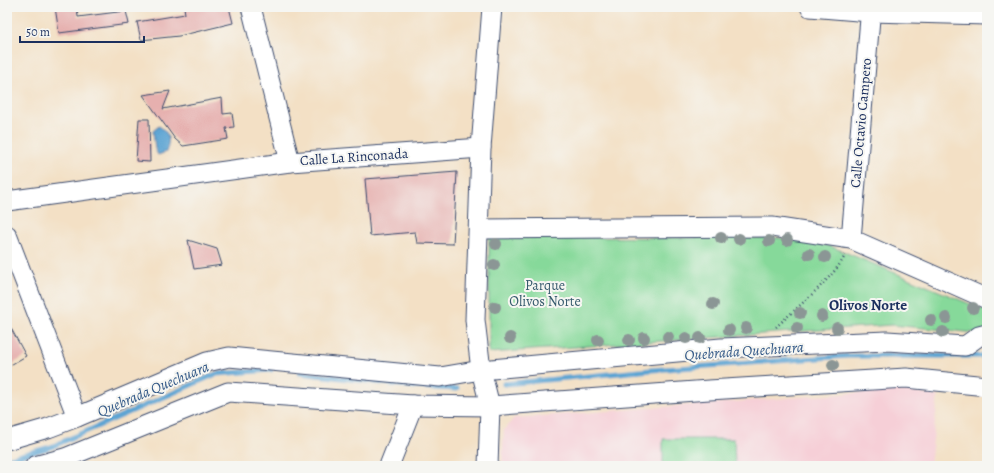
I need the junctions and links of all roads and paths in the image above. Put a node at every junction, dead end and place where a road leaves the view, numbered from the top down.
1 (251, 7) edge
2 (492, 7) edge
3 (810, 7) edge
4 (870, 10) edge
5 (987, 15) edge
6 (481, 148) junction
7 (290, 162) junction
8 (7, 201) edge
9 (479, 229) junction
10 (7, 235) edge
11 (851, 239) junction
12 (987, 299) edge
13 (987, 334) edge
14 (755, 347) junction
15 (481, 370) junction
16 (987, 386) edge
17 (413, 405) junction
18 (490, 406) junction
19 (77, 417) junction
20 (7, 440) edge
21 (35, 466) edge
22 (389, 466) edge
23 (488, 466) edge

1 - 7 street, Calle La Rinconada
2 - 6 street
3 - 4 street
4 - 5 street
4 - 11 street, Calle Octavio Campero
6 - 7 street, Calle La Rinconada
6 - 9 street
7 - 8 street
9 - 11 street
9 - 15 street
10 - 19 street
11 - 12 street
11 - 14 path
13 - 14 street
14 - 15 street
15 - 18 street
15 - 19 street
16 - 18 street
17 - 18 street
17 - 21 street
17 - 22 street
18 - 23 street
19 - 20 street

